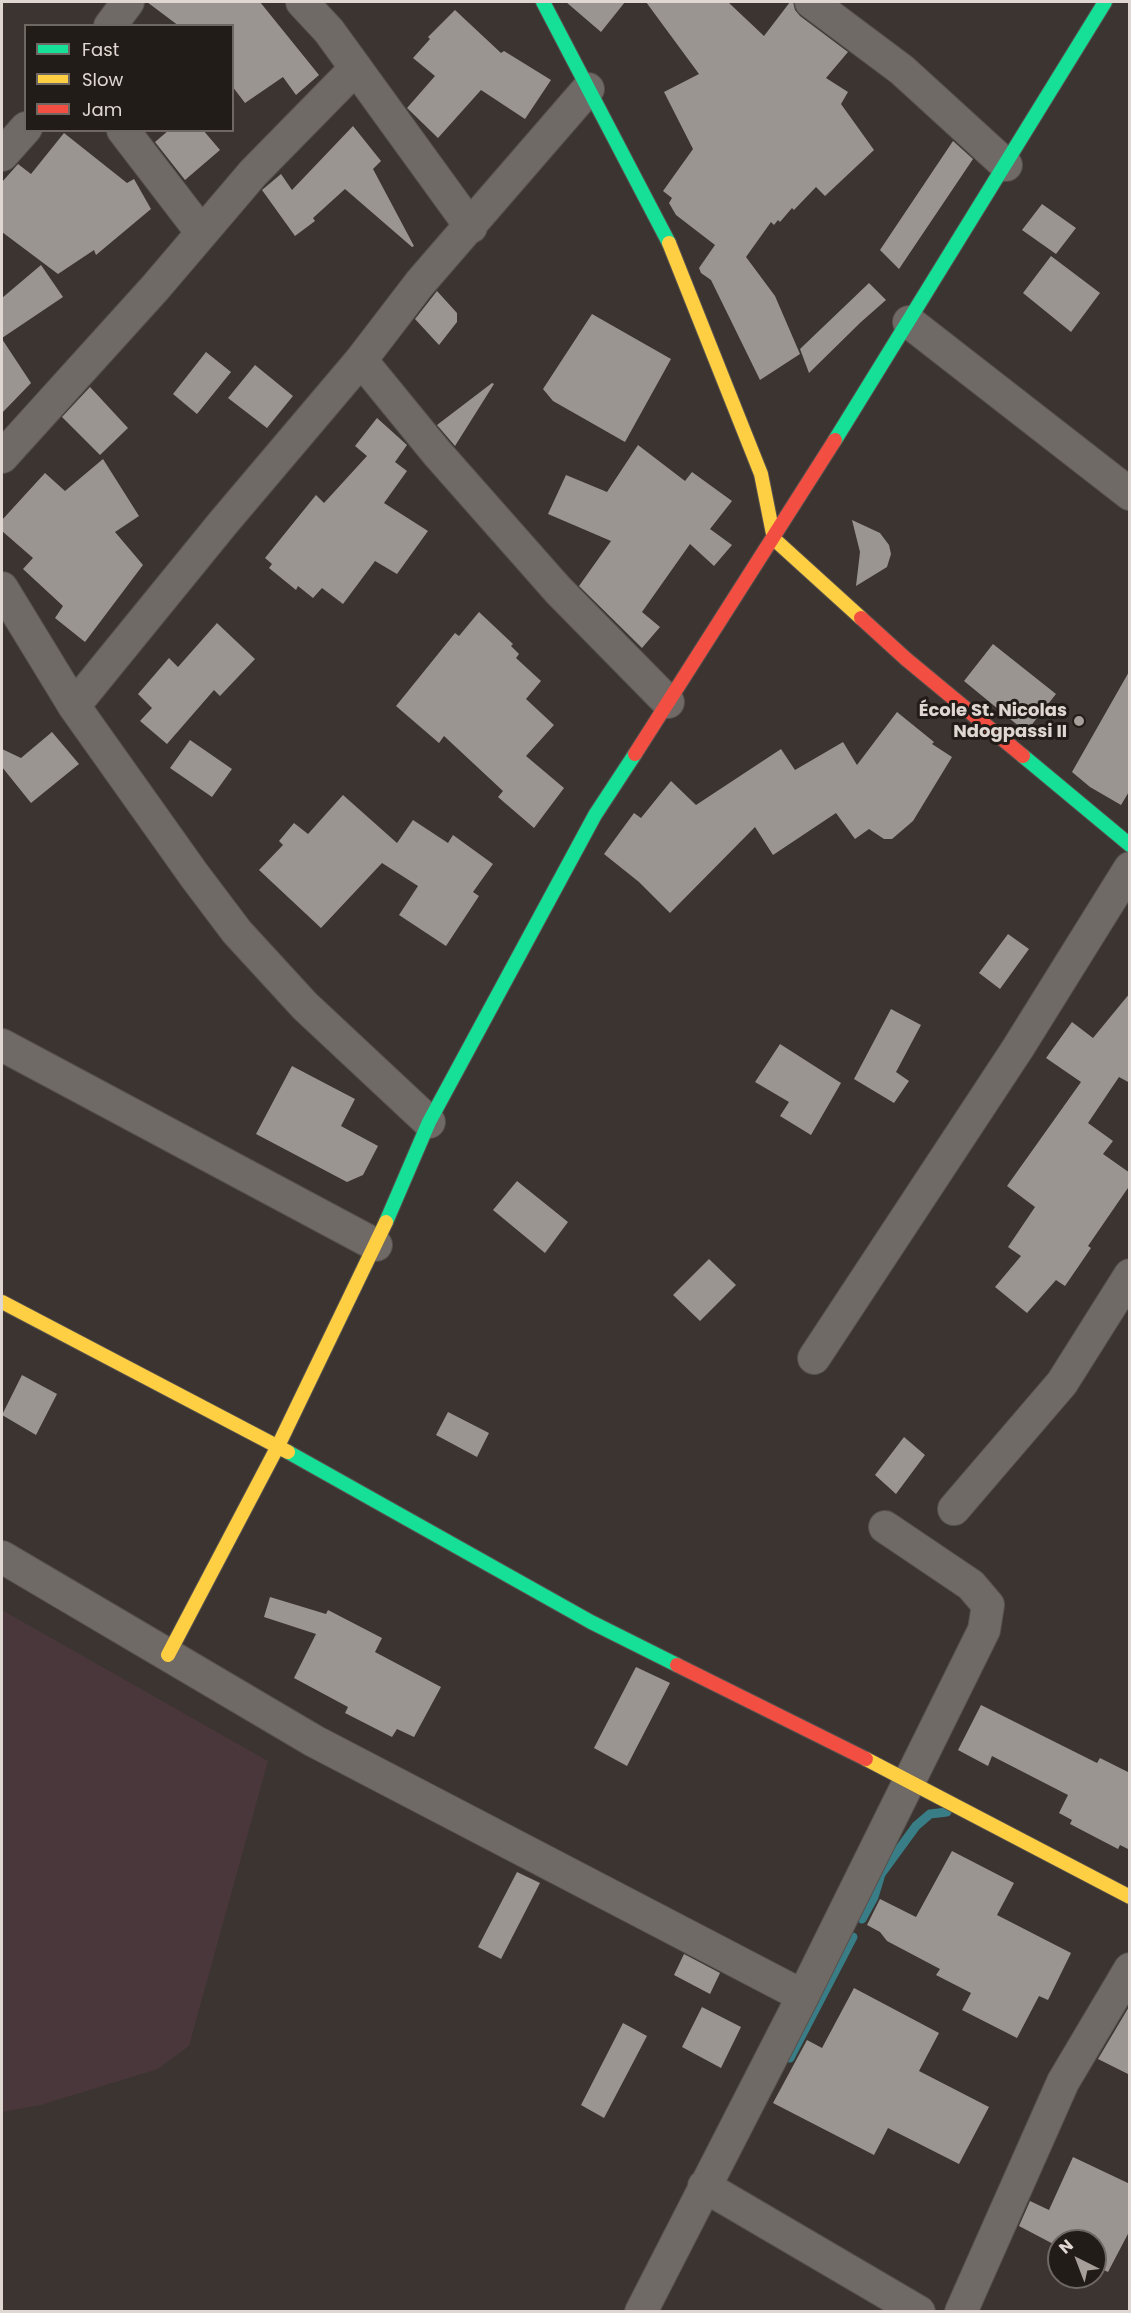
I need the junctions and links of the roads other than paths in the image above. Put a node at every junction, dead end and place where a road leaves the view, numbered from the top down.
1 (128, 2) edge
2 (302, 2) edge
3 (543, 2) edge
4 (811, 2) edge
5 (1105, 2) edge
6 (112, 24) edge
7 (356, 69) junction
8 (588, 89) junction
9 (24, 130) edge
10 (125, 132) edge
11 (2, 155) edge
12 (1006, 165) junction
13 (471, 227) junction
14 (202, 233) junction
15 (909, 322) junction
16 (361, 360) junction
17 (2, 457) edge
18 (1130, 494) edge
19 (774, 539) junction
20 (2, 588) edge
21 (668, 702) junction
22 (74, 706) junction
23 (1130, 845) edge
24 (1130, 868) edge
25 (2, 1045) edge
26 (429, 1122) junction
27 (376, 1245) junction
28 (1130, 1275) edge
29 (2, 1302) edge
30 (814, 1358) dead end
31 (278, 1446) junction
32 (954, 1509) dead end
33 (885, 1527) dead end
34 (2, 1557) edge
35 (168, 1654) junction
36 (908, 1780) junction
37 (1130, 1897) edge
38 (1130, 1969) edge
39 (803, 1996) junction
40 (704, 2186) junction
41 (641, 2312) edge
42 (919, 2312) edge
43 (961, 2312) edge

1 - 6 street
2 - 7 street
3 - 8 street
4 - 12 street
5 - 12 street
7 - 13 street
7 - 14 street
8 - 13 street
8 - 19 street
9 - 11 street
10 - 14 street
12 - 15 street
13 - 16 street
14 - 17 street
15 - 18 street
15 - 19 street
16 - 21 street
16 - 22 street
19 - 21 street
19 - 23 street
20 - 22 street
21 - 26 street
22 - 26 street
24 - 30 street
25 - 27 street
26 - 27 street
27 - 31 street
28 - 32 street
29 - 31 street
31 - 35 street
31 - 36 street
33 - 36 street
34 - 35 street
35 - 39 street
36 - 37 street
36 - 39 street
38 - 43 street
39 - 40 street
40 - 41 street
40 - 42 street

